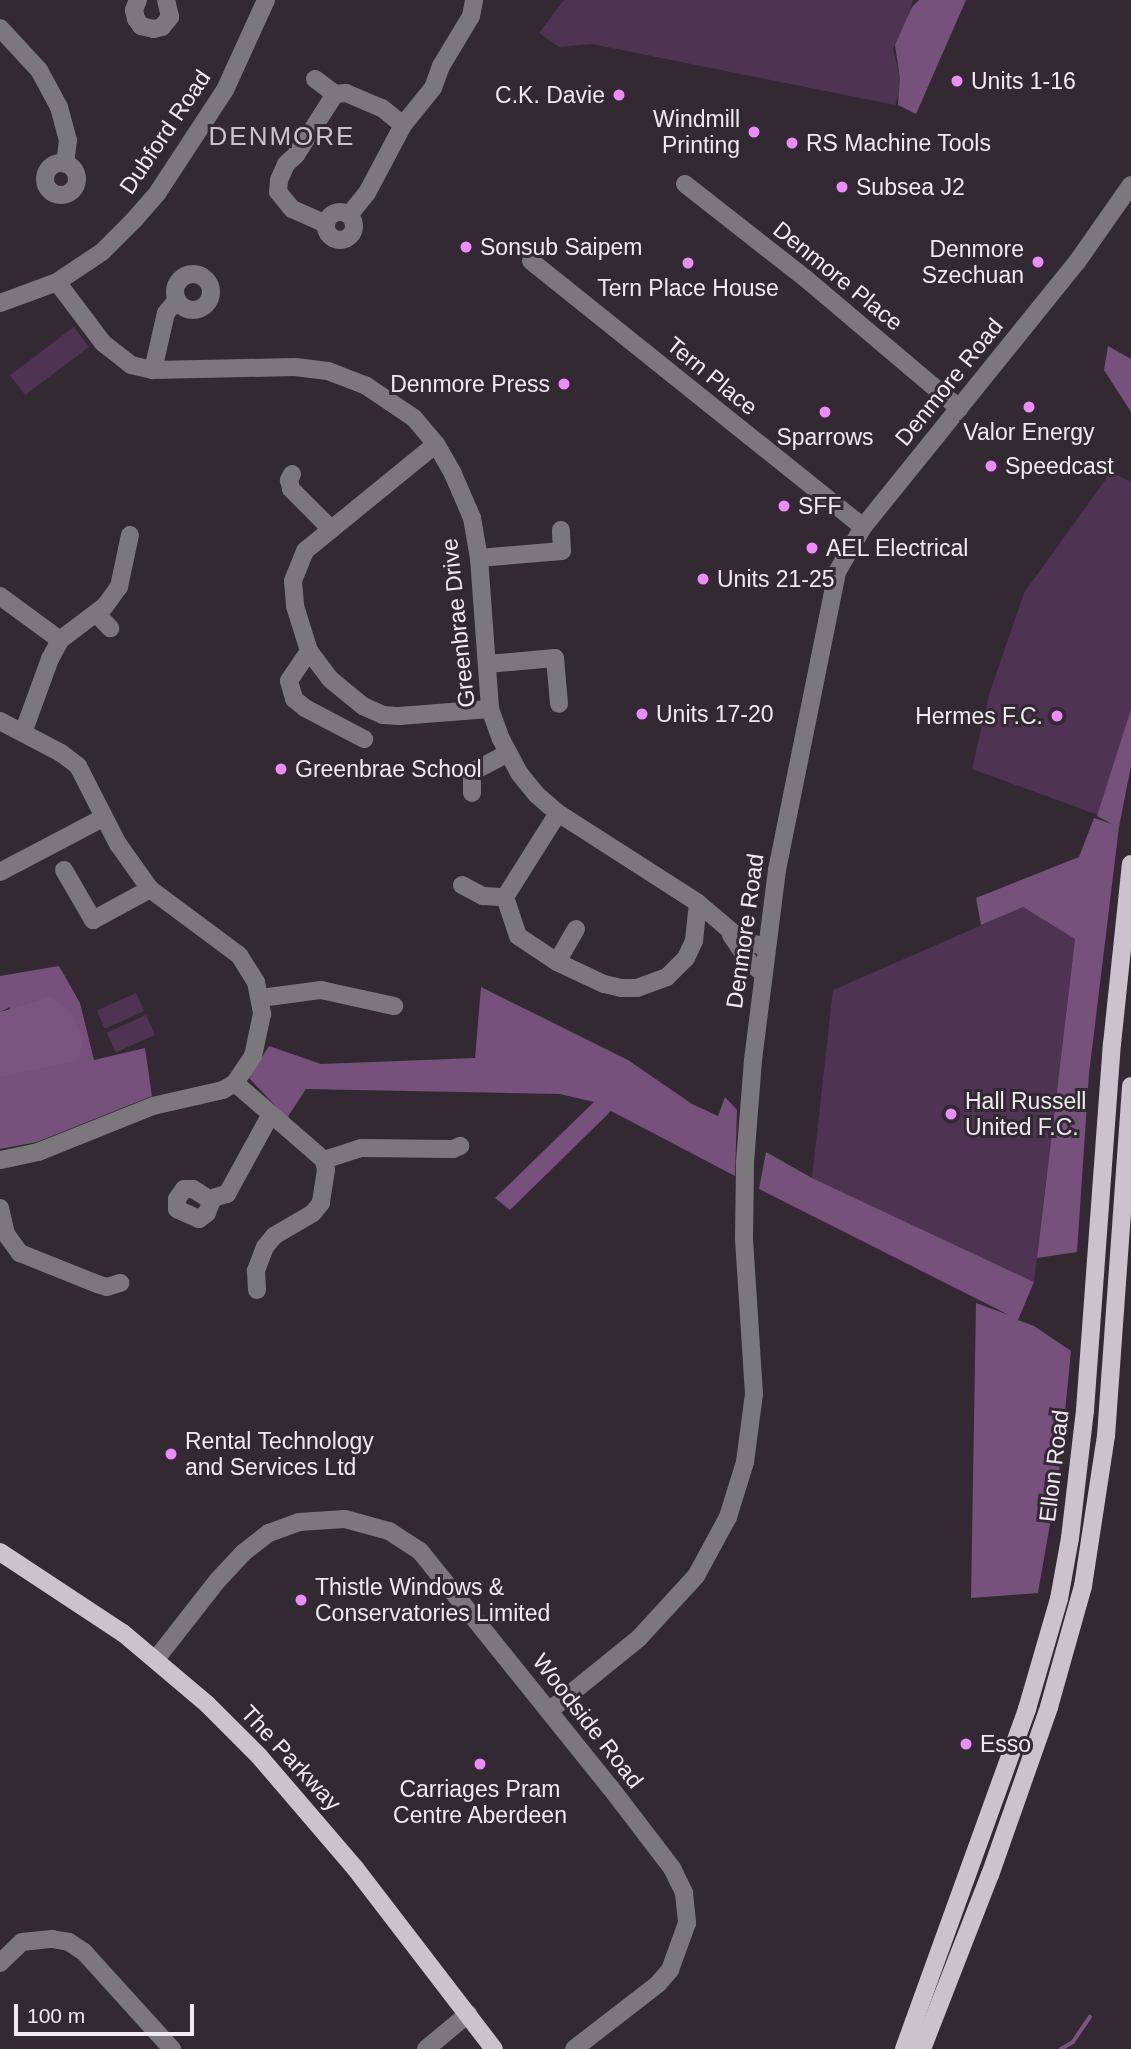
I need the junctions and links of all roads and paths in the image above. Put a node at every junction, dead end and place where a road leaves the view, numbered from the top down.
1 (138, 0) edge
2 (166, 0) edge
3 (266, 0) edge
4 (474, 0) edge
5 (0, 28) edge
6 (315, 79) dead end
7 (335, 94) junction
8 (403, 125) junction
9 (65, 164) dead end
10 (685, 184) dead end
11 (1131, 185) edge
12 (349, 215) junction
13 (326, 224) junction
14 (531, 261) dead end
15 (57, 282) junction
16 (177, 300) dead end
17 (0, 303) edge
18 (153, 370) junction
19 (959, 408) junction
20 (436, 444) junction
21 (292, 474) dead end
22 (863, 527) junction
23 (331, 529) junction
24 (561, 530) dead end
25 (130, 535) dead end
26 (479, 558) junction
27 (0, 596) edge
28 (96, 613) junction
29 (110, 628) dead end
30 (60, 640) junction
31 (309, 650) junction
32 (487, 664) junction
33 (559, 704) dead end
34 (490, 709) junction
35 (0, 720) edge
36 (23, 733) junction
37 (364, 739) dead end
38 (508, 752) junction
39 (472, 793) dead end
40 (558, 813) junction
41 (103, 818) junction
42 (1131, 863) edge
43 (64, 870) dead end
44 (0, 872) edge
45 (462, 886) dead end
46 (150, 888) junction
47 (505, 897) junction
48 (698, 903) junction
49 (725, 926) junction
50 (576, 929) dead end
51 (765, 946) junction
52 (557, 962) junction
53 (762, 972) junction
54 (261, 998) junction
55 (394, 1006) dead end
56 (235, 1083) junction
57 (1131, 1086) edge
58 (271, 1114) junction
59 (1130, 1133) edge
60 (460, 1146) dead end
61 (0, 1160) edge
62 (324, 1160) junction
63 (209, 1199) dead end
64 (1127, 1201) edge
65 (0, 1208) edge
66 (120, 1283) dead end
67 (257, 1290) dead end
68 (0, 1552) edge
69 (156, 1659) junction
70 (549, 1710) junction
71 (0, 1963) edge
72 (468, 2014) junction
73 (172, 2049) edge
74 (426, 2049) edge
75 (494, 2049) edge
76 (574, 2049) edge
77 (904, 2049) edge
78 (922, 2049) edge

1 - 2 street
3 - 15 street, Dubford Road
4 - 8 street
5 - 9 street
6 - 7 street
7 - 8 street
7 - 13 street
8 - 12 street
10 - 19 street, Denmore Place
11 - 19 street, Denmore Road
12 - 13 street
12 - 13 street
14 - 22 street, Tern Place
15 - 17 street, Dubford Road
15 - 18 street, Greenbrae Drive
16 - 18 street
18 - 20 street, Greenbrae Drive
19 - 22 street, Denmore Road
20 - 23 street
20 - 26 street, Greenbrae Drive
21 - 23 street
22 - 51 street, Denmore Road
23 - 31 street
24 - 26 street
25 - 28 street
26 - 32 street, Greenbrae Drive
27 - 30 street
28 - 29 street
28 - 30 street
30 - 36 street
31 - 34 street
31 - 37 street
32 - 33 street
32 - 34 street, Greenbrae Drive
34 - 38 street, Greenbrae Drive
35 - 36 street
36 - 41 street
38 - 39 street
38 - 40 street, Greenbrae Drive
40 - 47 street
40 - 48 street, Greenbrae Drive
41 - 44 street
41 - 46 street
42 - 77 main road, Ellon Road
43 - 46 street
45 - 47 street
46 - 54 street
47 - 52 street
48 - 49 street, Greenbrae Drive
48 - 52 street
49 - 51 street, Greenbrae Drive
49 - 53 street, Greenbrae Drive
50 - 52 street
51 - 53 street, Denmore Road
53 - 70 street, Denmore Road
54 - 55 street
54 - 56 street
56 - 58 street
56 - 61 street
57 - 59 main road, Ellon Road
58 - 62 street
58 - 63 street
59 - 64 main road, Ellon Road
60 - 62 street
62 - 67 street
64 - 78 main road, Ellon Road
65 - 66 street
68 - 69 main road, The Parkway
69 - 70 street, Woodside Road
69 - 72 main road, The Parkway
70 - 76 street, Woodside Road
71 - 73 street
72 - 74 street
72 - 75 main road, The Parkway

